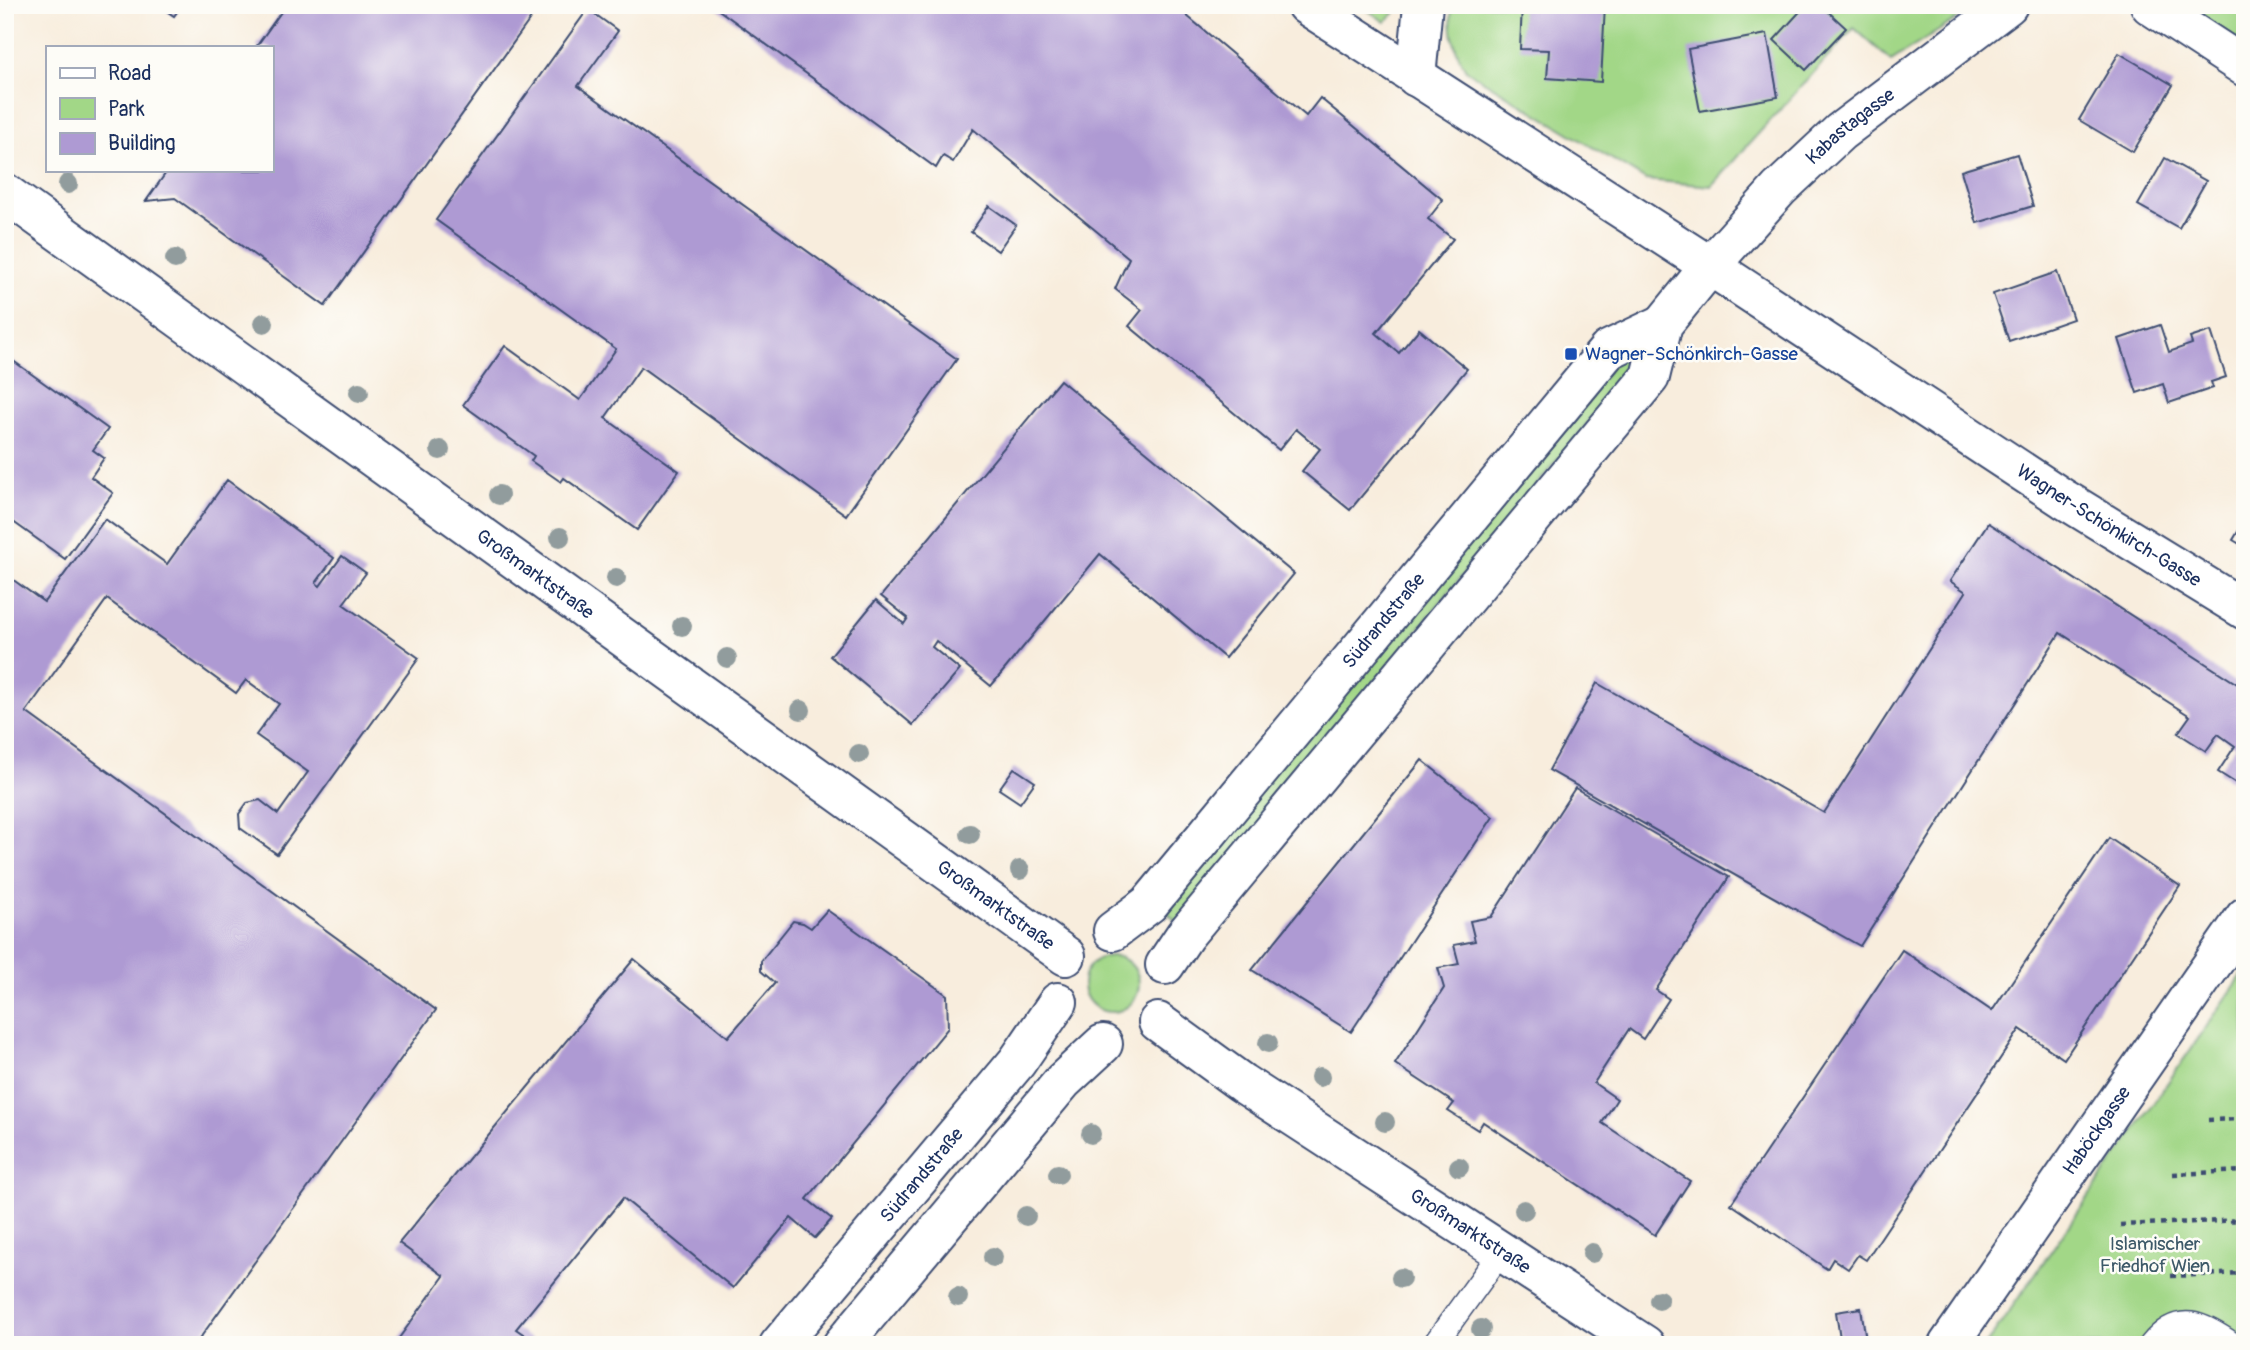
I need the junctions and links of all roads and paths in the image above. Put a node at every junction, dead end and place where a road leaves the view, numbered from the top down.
1 (1306, 5) edge
2 (1423, 5) edge
3 (2008, 5) edge
4 (2150, 5) edge
5 (2245, 67) edge
6 (1416, 77) junction
7 (5, 193) edge
8 (1710, 266) junction
9 (1663, 324) junction
10 (2245, 610) edge
11 (2245, 917) edge
12 (1113, 931) junction
13 (1066, 956) junction
14 (1165, 965) junction
15 (1058, 1002) junction
16 (1158, 1022) junction
17 (1103, 1044) junction
18 (2245, 1119) edge
19 (2208, 1120) dead end
20 (2245, 1171) edge
21 (2173, 1174) dead end
22 (2245, 1220) edge
23 (2120, 1225) dead end
24 (1502, 1251) junction
25 (2245, 1273) edge
26 (2171, 1276) dead end
27 (779, 1345) edge
28 (842, 1345) edge
29 (1434, 1345) edge
30 (1645, 1345) edge
31 (1948, 1345) edge
32 (2151, 1345) edge
33 (2234, 1345) edge

1 - 6 street, Wagner-Schönkirch-Gasse
2 - 6 street
3 - 8 street, Kabastagasse
4 - 5 street
6 - 8 street, Wagner-Schönkirch-Gasse
7 - 13 street, Großmarktstraße
8 - 9 street, Südrandstraße
8 - 10 street, Wagner-Schönkirch-Gasse
9 - 12 street, Südrandstraße
9 - 14 street, Südrandstraße
11 - 31 street, Haböckgasse
12 - 13 street, Südrandstraße
12 - 14 street
13 - 15 street, Südrandstraße
14 - 16 street
15 - 17 street
15 - 27 street, Südrandstraße
16 - 17 street
16 - 24 street, Großmarktstraße
17 - 28 street
18 - 19 path
20 - 21 path
22 - 23 path
24 - 29 lane
24 - 30 street, Großmarktstraße
25 - 26 path
32 - 33 lane

